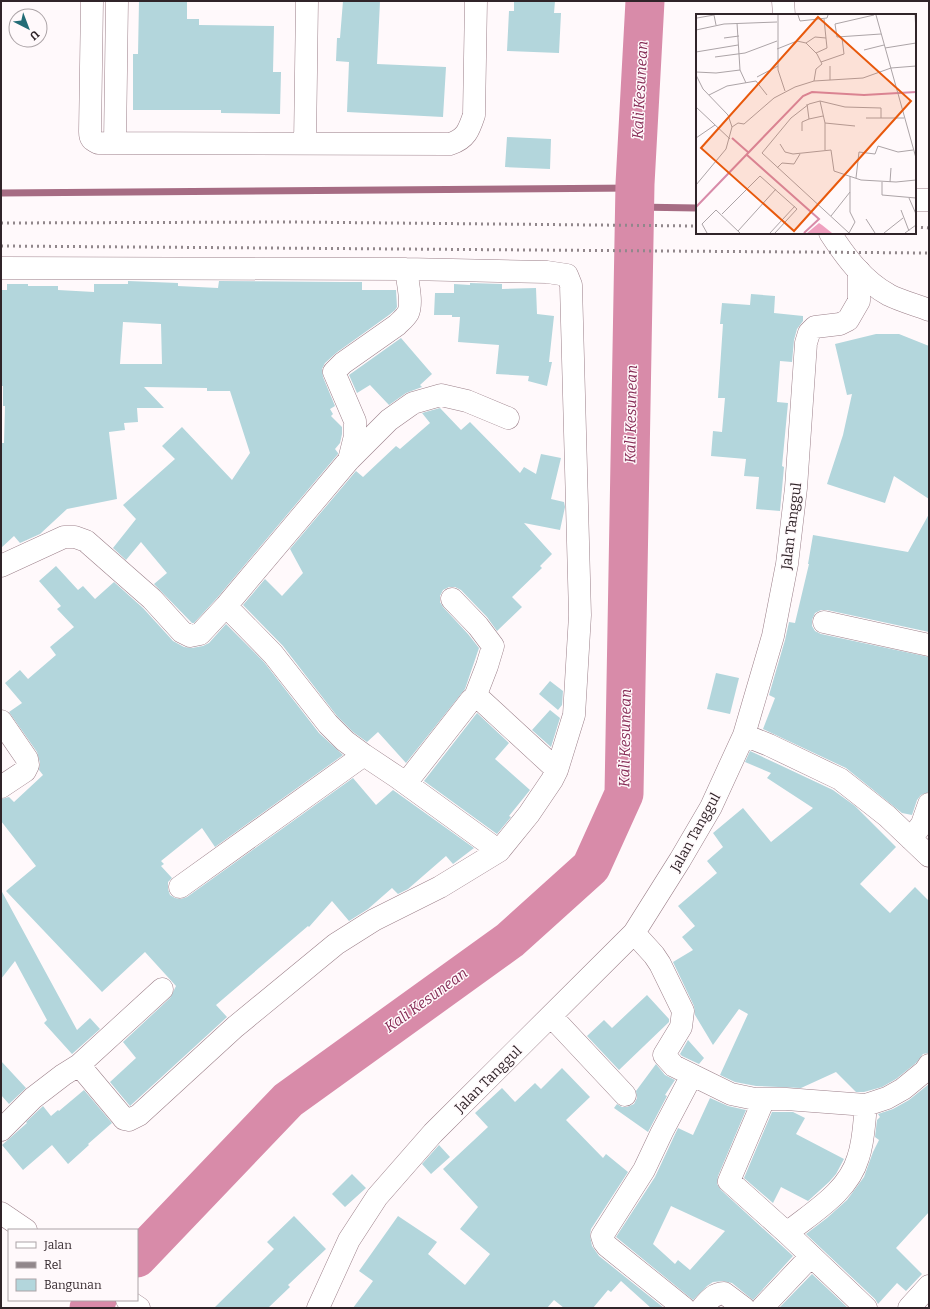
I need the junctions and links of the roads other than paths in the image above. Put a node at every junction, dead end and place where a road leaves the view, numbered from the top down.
1 (92, 1) edge
2 (117, 1) edge
3 (307, 1) edge
4 (476, 1) edge
5 (783, 1) edge
6 (784, 14) edge
7 (115, 142) junction
8 (305, 143) junction
9 (916, 200) edge
10 (929, 200) edge
11 (831, 234) edge
12 (1, 268) edge
13 (406, 269) junction
14 (859, 271) junction
15 (929, 310) edge
16 (508, 418) dead end
17 (349, 460) junction
18 (1, 566) edge
19 (452, 599) dead end
20 (226, 606) junction
21 (824, 622) dead end
22 (929, 645) edge
23 (475, 698) junction
24 (1, 721) edge
25 (744, 735) junction
26 (364, 755) junction
27 (557, 770) junction
28 (406, 783) junction
29 (1, 787) edge
30 (929, 804) edge
31 (911, 839) junction
32 (499, 851) junction
33 (929, 856) edge
34 (180, 887) dead end
35 (634, 933) junction
36 (162, 989) dead end
37 (551, 1016) junction
38 (79, 1065) junction
39 (929, 1065) edge
40 (692, 1075) junction
41 (625, 1095) dead end
42 (764, 1098) junction
43 (866, 1106) junction
44 (1, 1130) edge
45 (1, 1213) edge
46 (25, 1229) edge
47 (787, 1233) junction
48 (811, 1256) junction
49 (929, 1286) edge
50 (128, 1301) edge
51 (139, 1308) edge
52 (318, 1308) edge
53 (684, 1308) edge
54 (702, 1308) edge
55 (744, 1308) edge
56 (762, 1308) edge
57 (866, 1308) edge
58 (909, 1308) edge

1 - 7 street
2 - 7 street
3 - 8 street
4 - 8 street
5 - 6 street
7 - 8 street
9 - 10 street
11 - 14 street
12 - 13 street
13 - 17 street
13 - 27 street
14 - 15 street
14 - 25 street, Jalan Tanggul
16 - 17 street
17 - 20 street
18 - 20 street
19 - 23 street
20 - 26 street
21 - 22 street
23 - 27 street
23 - 28 street
24 - 29 street
25 - 31 street
25 - 35 street, Jalan Tanggul
26 - 28 street
26 - 34 street
27 - 32 street
28 - 32 street
30 - 31 street
31 - 33 street
32 - 38 street
35 - 37 street, Jalan Tanggul
35 - 40 street
36 - 38 street
37 - 41 street
37 - 52 street, Jalan Tanggul
38 - 44 street
39 - 43 street
40 - 42 street
40 - 53 street
42 - 43 street
42 - 47 street
43 - 47 street
45 - 46 street
47 - 48 street
48 - 56 street
48 - 57 street
49 - 58 street
50 - 51 street
54 - 55 street

